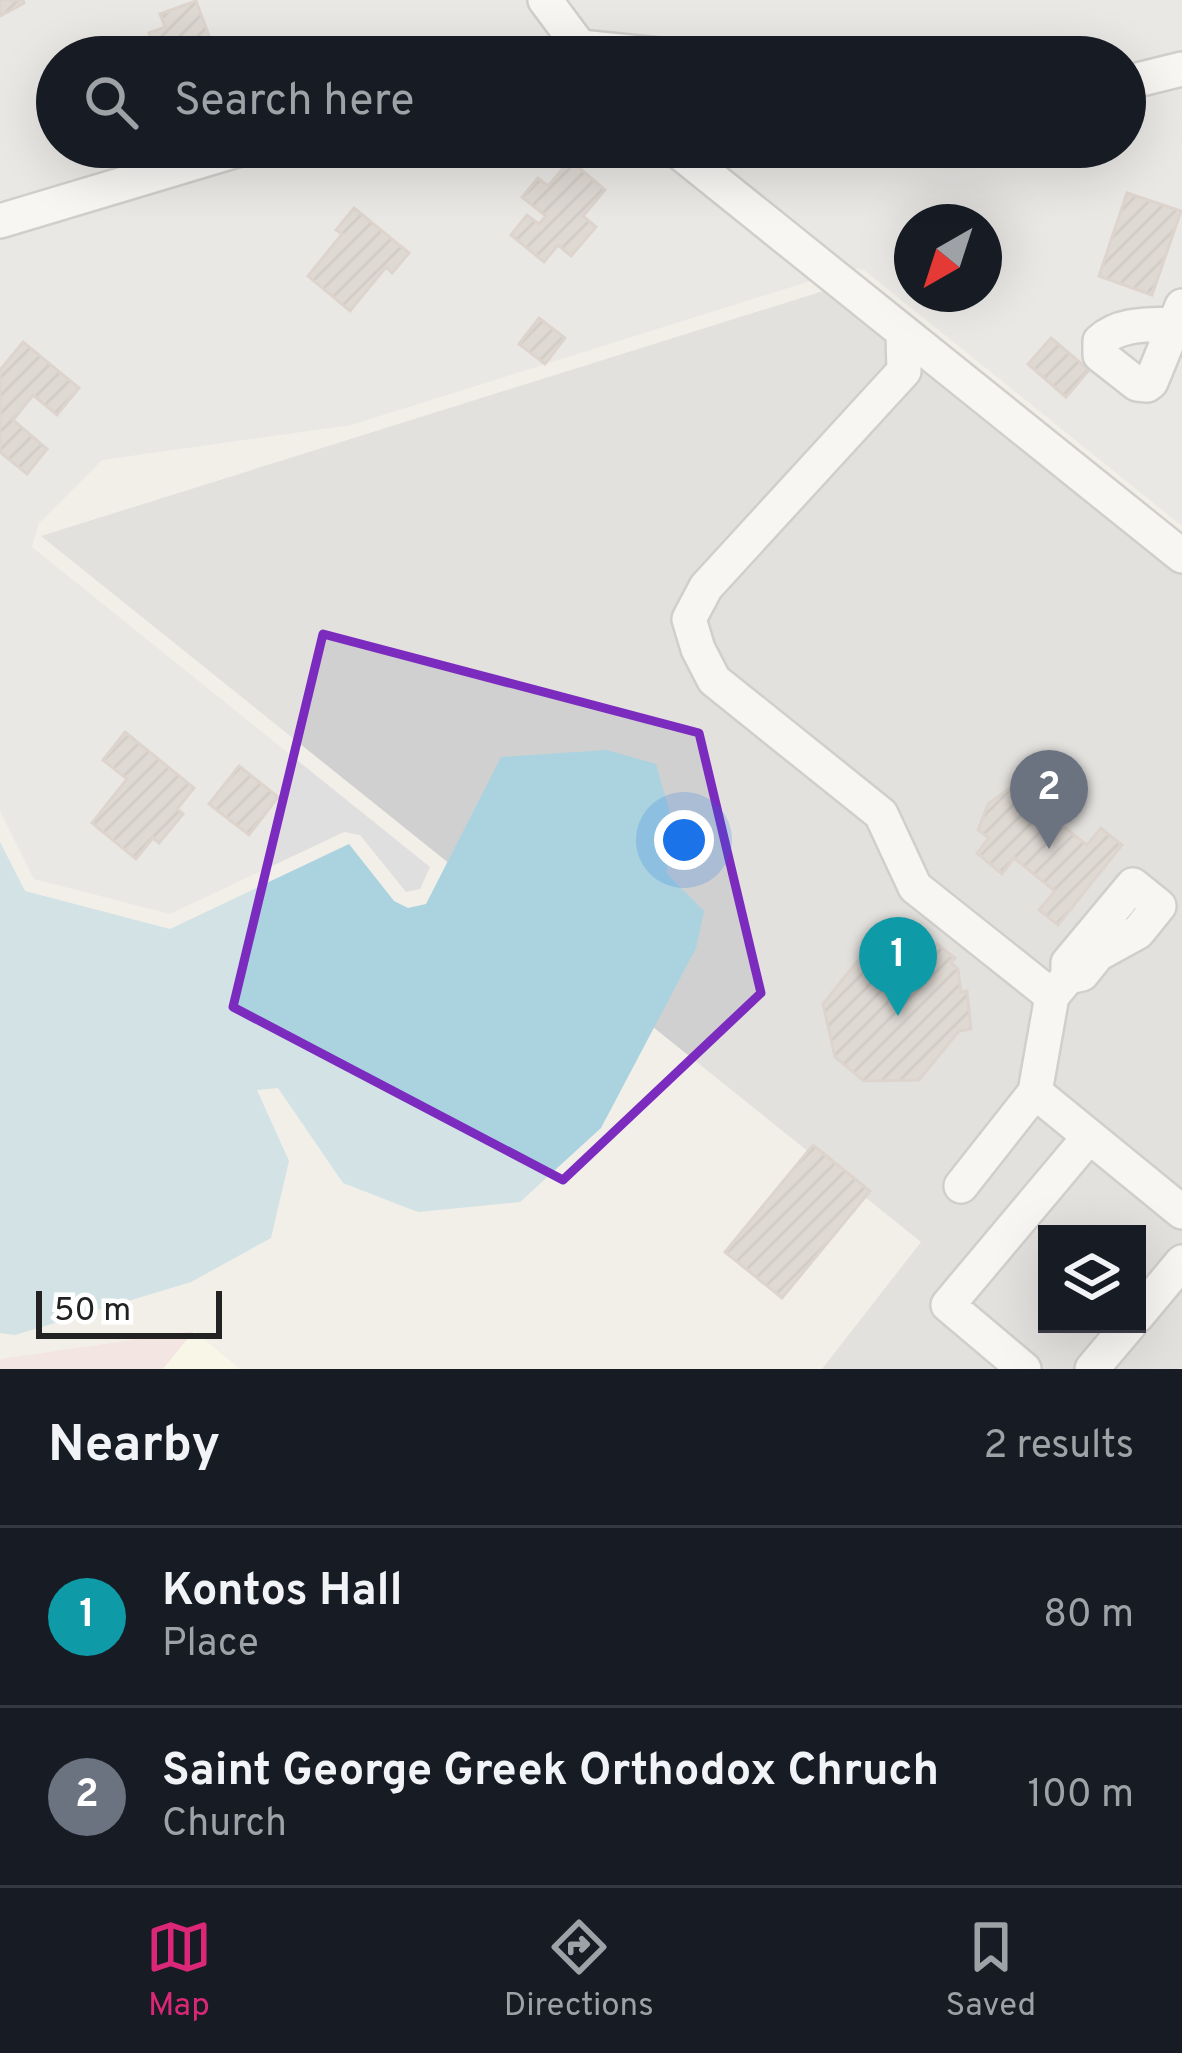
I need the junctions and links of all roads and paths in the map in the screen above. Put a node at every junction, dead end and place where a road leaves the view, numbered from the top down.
1 (545, 0) edge
2 (556, 36) edge
3 (1182, 70) edge
4 (1146, 78) edge
5 (177, 168) edge
6 (699, 168) edge
7 (0, 221) edge
8 (903, 332) junction
9 (1182, 556) edge
10 (1035, 1092) junction
11 (1089, 1137) junction
12 (961, 1186) dead end
13 (1182, 1212) edge
14 (1182, 1262) edge
15 (1146, 1305) edge
16 (1123, 1333) edge
17 (1024, 1369) edge
18 (1093, 1369) edge

1 - 2 street
3 - 4 street
5 - 7 street
6 - 8 street
8 - 9 street
8 - 10 street
10 - 11 street
10 - 12 street
11 - 13 street
11 - 17 street
14 - 15 street
16 - 18 street

